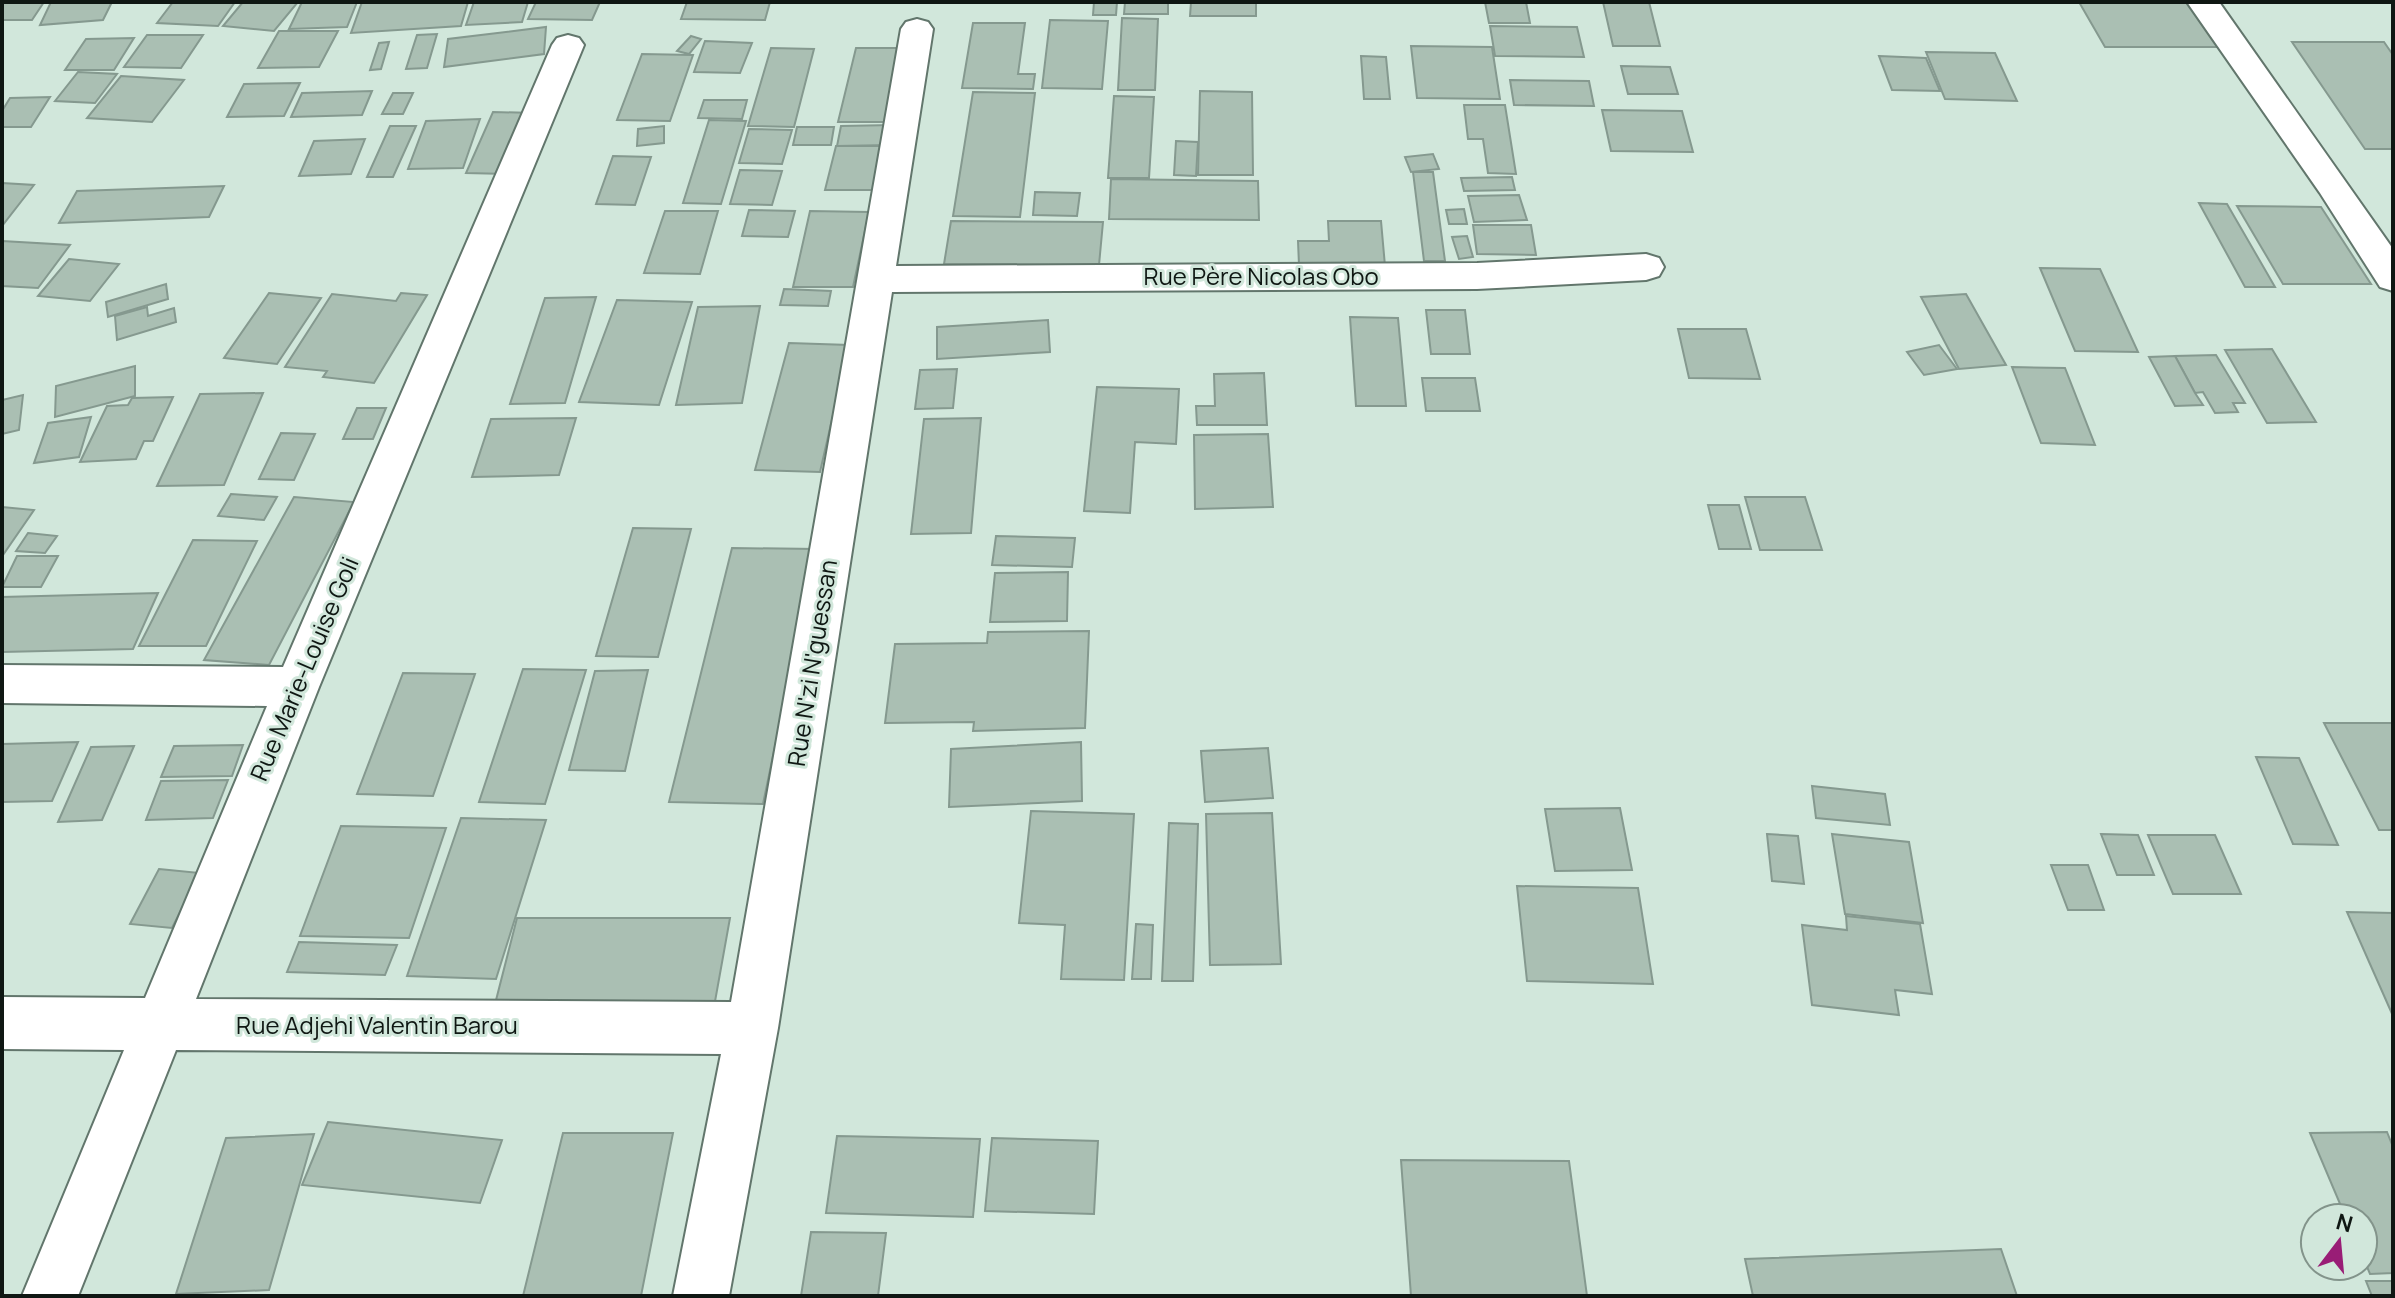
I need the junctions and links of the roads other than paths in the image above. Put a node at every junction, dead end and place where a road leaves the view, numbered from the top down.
1 (2203, 2) edge
2 (917, 29) dead end
3 (568, 45) dead end
4 (1646, 267) dead end
5 (2393, 278) edge
6 (876, 279) junction
7 (2, 684) edge
8 (297, 687) junction
9 (2, 1023) edge
10 (157, 1025) junction
11 (752, 1028) junction
12 (50, 1296) edge
13 (701, 1296) edge

1 - 5 street
2 - 6 street, Rue N'zi N'guessan
3 - 8 street, Rue Marie-Louise Goli
4 - 6 street, Rue Père Nicolas Obo
6 - 11 street, Rue N'zi N'guessan
7 - 8 street
8 - 10 street, Rue Marie-Louise Goli
9 - 10 street, Rue Adjehi Valentin Barou
10 - 11 street, Rue Adjehi Valentin Barou
10 - 12 street, Rue Marie-Louise Goli
11 - 13 street, Rue N'zi N'guessan

